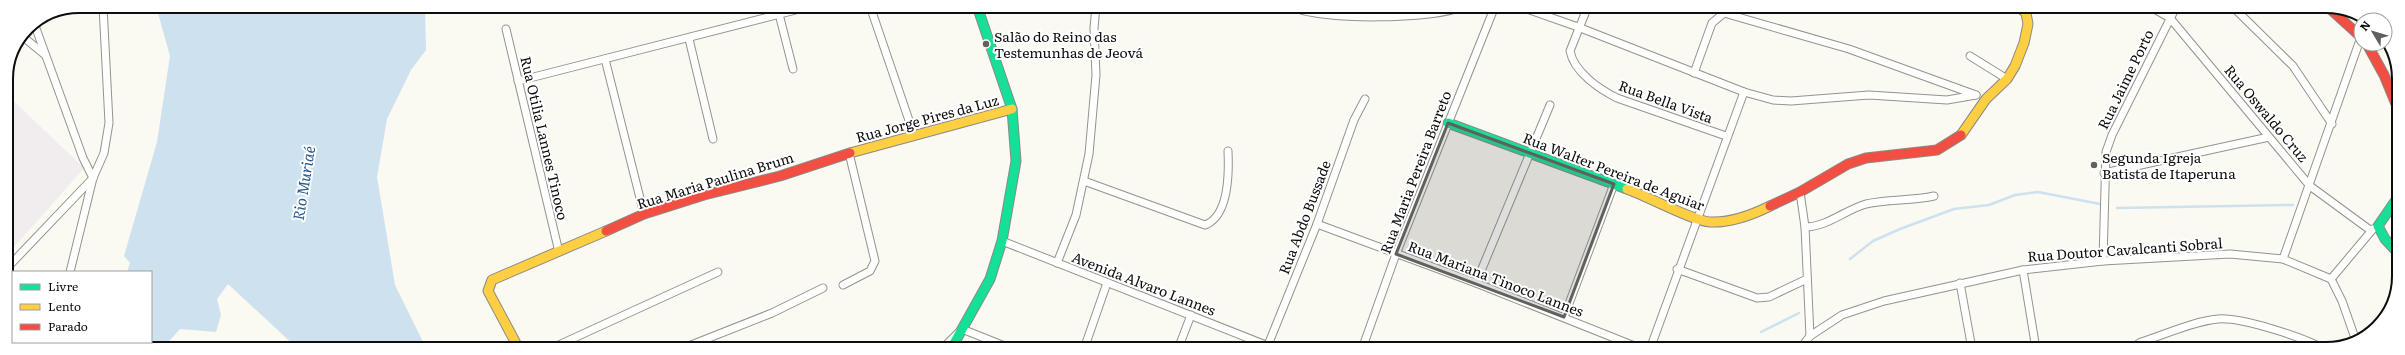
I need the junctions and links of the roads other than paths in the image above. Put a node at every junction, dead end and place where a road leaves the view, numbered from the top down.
1 (103, 13) edge
2 (782, 13) edge
3 (872, 13) edge
4 (979, 13) edge
5 (1095, 13) edge
6 (1308, 13) edge
7 (1443, 13) edge
8 (1492, 13) edge
9 (1538, 13) edge
10 (1585, 13) edge
11 (1724, 13) edge
12 (1742, 13) edge
13 (2026, 13) edge
14 (2162, 13) edge
15 (2173, 13) edge
16 (2239, 13) edge
17 (778, 14) junction
18 (2336, 14) edge
19 (2170, 18) junction
20 (1578, 27) junction
21 (36, 29) edge
22 (506, 29) dead end
23 (2353, 30) edge
24 (689, 38) junction
25 (26, 39) edge
26 (2356, 52) edge
27 (2371, 52) edge
28 (44, 54) junction
29 (1970, 56) dead end
30 (605, 58) junction
31 (792, 70) dead end
32 (1694, 73) junction
33 (2007, 79) junction
34 (518, 81) junction
35 (1744, 92) junction
36 (2392, 94) edge
37 (1976, 95) junction
38 (1365, 99) dead end
39 (1986, 99) junction
40 (1550, 105) dead end
41 (1012, 109) junction
42 (1448, 123) junction
43 (2332, 124) junction
44 (914, 135) junction
45 (1726, 136) junction
46 (2270, 137) junction
47 (713, 139) dead end
48 (1228, 151) dead end
49 (849, 153) junction
50 (1530, 153) junction
51 (2104, 173) junction
52 (93, 178) junction
53 (1084, 181) junction
54 (1614, 184) junction
55 (2310, 186) junction
56 (1800, 192) junction
57 (1934, 196) dead end
58 (2392, 205) edge
59 (644, 214) junction
60 (1697, 218) junction
61 (1316, 224) junction
62 (1805, 227) junction
63 (2374, 228) junction
64 (1002, 241) junction
65 (2392, 247) edge
66 (559, 252) junction
67 (1396, 254) junction
68 (2283, 259) junction
69 (2103, 261) junction
70 (13, 262) edge
71 (1058, 263) junction
72 (1677, 269) junction
73 (2023, 270) junction
74 (70, 271) edge
75 (718, 272) dead end
76 (1807, 279) junction
77 (2331, 279) junction
78 (1960, 282) junction
79 (1107, 283) junction
80 (1476, 283) junction
81 (843, 285) dead end
82 (823, 288) dead end
83 (1192, 315) junction
84 (1564, 317) junction
85 (962, 329) junction
86 (2354, 335) edge
87 (1810, 336) junction
88 (516, 342) edge
89 (563, 342) edge
90 (699, 342) edge
91 (949, 342) edge
92 (955, 342) edge
93 (994, 342) edge
94 (1086, 342) edge
95 (1181, 342) edge
96 (1260, 342) edge
97 (1269, 342) edge
98 (1365, 342) edge
99 (1625, 342) edge
100 (1652, 342) edge
101 (1805, 342) edge
102 (1971, 342) edge
103 (2035, 342) edge
104 (2141, 342) edge
105 (2307, 342) edge

1 - 52 street
2 - 17 street
3 - 44 street
4 - 41 street
5 - 53 street
6 - 7 street
8 - 42 street, Rua Maria Pereira Barreto
9 - 20 street
10 - 20 street, Rua Bella Vista
11 - 32 street
12 - 37 street
13 - 33 street, Rua Walter Pereira de Aguiar
14 - 19 street, Rua Oswaldo Cruz
15 - 19 street, Rua Jaime Porto
16 - 43 street
17 - 24 street
17 - 31 street
18 - 23 street
19 - 46 street, Rua Oswaldo Cruz
19 - 51 street, Rua Jaime Porto
20 - 32 street
20 - 45 street, Rua Bella Vista
21 - 28 street
22 - 34 street, Rua Otilia Lannes Tinoco
24 - 30 street
24 - 47 street
25 - 28 street
26 - 43 street
27 - 36 street
28 - 52 street
29 - 33 street
30 - 34 street
30 - 59 street
32 - 35 street
33 - 39 street, Rua Walter Pereira de Aguiar
34 - 66 street, Rua Otilia Lannes Tinoco
35 - 37 street
35 - 45 street
37 - 39 street
38 - 61 street, Rua Abdo Bussade
39 - 56 street, Rua Walter Pereira de Aguiar
40 - 50 street
41 - 44 street, Rua Jorge Pires da Luz
41 - 64 street
42 - 50 street, Rua Walter Pereira de Aguiar
42 - 67 street, Rua Maria Pereira Barreto
43 - 55 street
44 - 49 street, Rua Jorge Pires da Luz
45 - 60 street
46 - 51 street
46 - 55 street, Rua Oswaldo Cruz
48 - 53 street
49 - 59 street, Rua Maria Paulina Brum
49 - 81 street
50 - 54 street, Rua Walter Pereira de Aguiar
50 - 80 street
51 - 69 street, Rua Jaime Porto
52 - 70 street
52 - 74 street
53 - 71 street
54 - 60 street, Rua Walter Pereira de Aguiar
54 - 84 street
55 - 63 street, Rua Oswaldo Cruz
55 - 68 street
56 - 60 street, Rua Walter Pereira de Aguiar
56 - 62 street
57 - 62 street
58 - 63 street
59 - 66 street, Rua Maria Paulina Brum
60 - 72 street
61 - 67 street, Rua Mariana Tinoco Lannes
61 - 97 street, Rua Abdo Bussade
62 - 76 street
63 - 65 street, Rua Oswaldo Cruz
63 - 77 street
64 - 71 street, Avenida Alvaro Lannes
64 - 85 street
66 - 88 street, Rua Maria Paulina Brum
67 - 80 street, Rua Mariana Tinoco Lannes
67 - 98 street, Rua Maria Pereira Barreto
68 - 69 street, Rua Doutor Cavalcanti Sobral
68 - 77 street, Rua Doutor Cavalcanti Sobral
69 - 73 street, Rua Doutor Cavalcanti Sobral
71 - 79 street, Avenida Alvaro Lannes
72 - 76 street
72 - 100 street
73 - 78 street, Rua Doutor Cavalcanti Sobral
73 - 103 street
75 - 89 street
76 - 87 street
77 - 86 street
78 - 87 street, Rua Doutor Cavalcanti Sobral
78 - 102 street
79 - 83 street, Avenida Alvaro Lannes
79 - 94 street
80 - 84 street, Rua Mariana Tinoco Lannes
82 - 90 street
83 - 95 street
83 - 96 street, Avenida Alvaro Lannes
84 - 99 street, Rua Mariana Tinoco Lannes
85 - 91 street
85 - 92 street
85 - 93 street
87 - 101 street, Rua Doutor Cavalcanti Sobral
104 - 105 street

